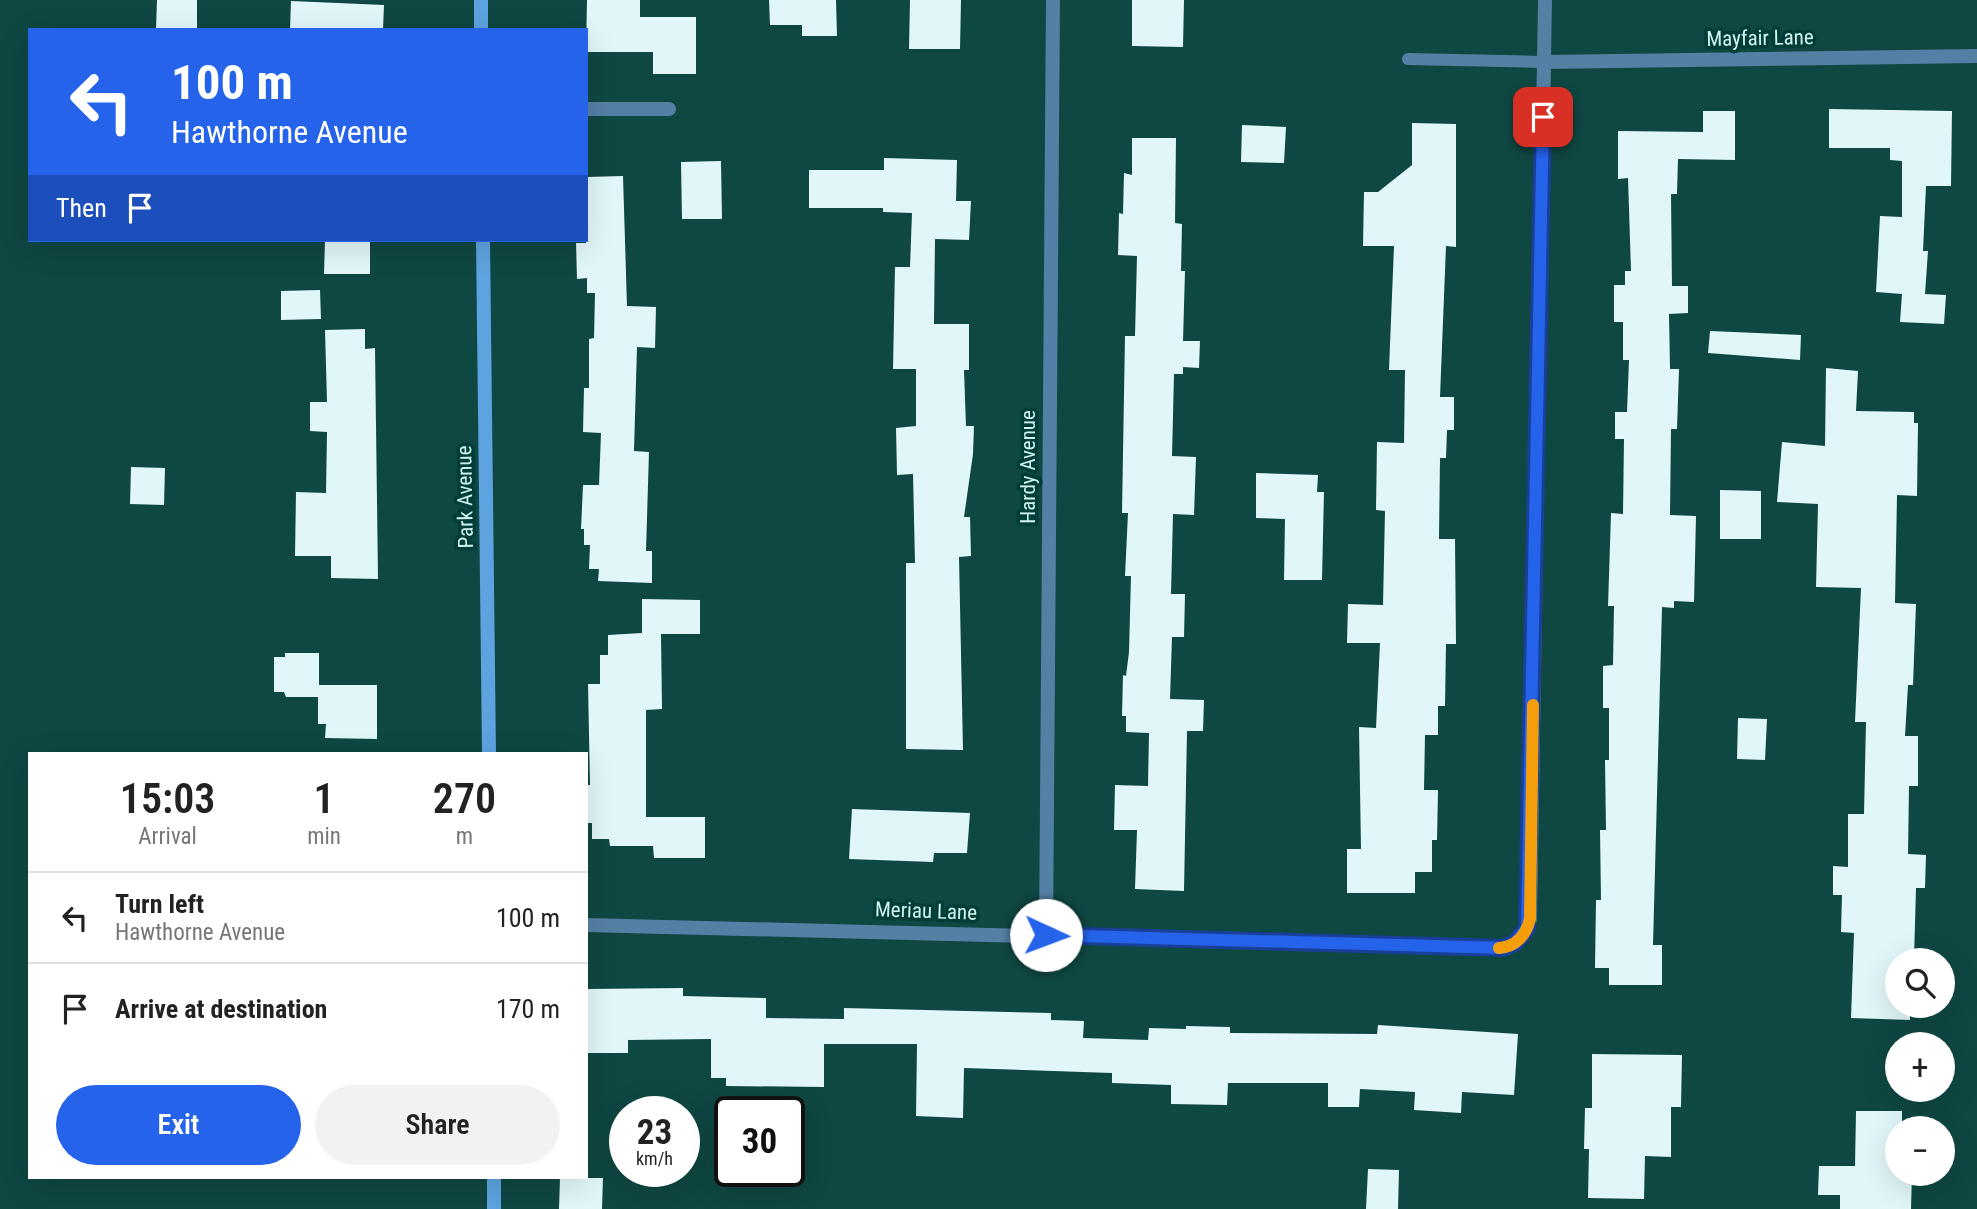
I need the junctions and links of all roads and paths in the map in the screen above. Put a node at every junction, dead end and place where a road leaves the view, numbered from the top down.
1 (481, 0) edge
2 (1053, 0) edge
3 (1545, 0) edge
4 (481, 28) edge
5 (1977, 56) edge
6 (1408, 59) dead end
7 (1544, 62) junction
8 (588, 109) edge
9 (669, 109) dead end
10 (483, 242) edge
11 (489, 752) edge
12 (588, 925) edge
13 (1046, 935) junction
14 (494, 1179) edge
15 (494, 1209) edge

1 - 4 street
2 - 13 street, Hardy Avenue
3 - 7 street
5 - 7 street, Mayfair Lane
6 - 7 lane
7 - 13 street, Meriau Lane
8 - 9 street
10 - 11 street, Park Avenue
12 - 13 street, Meriau Lane
14 - 15 street

